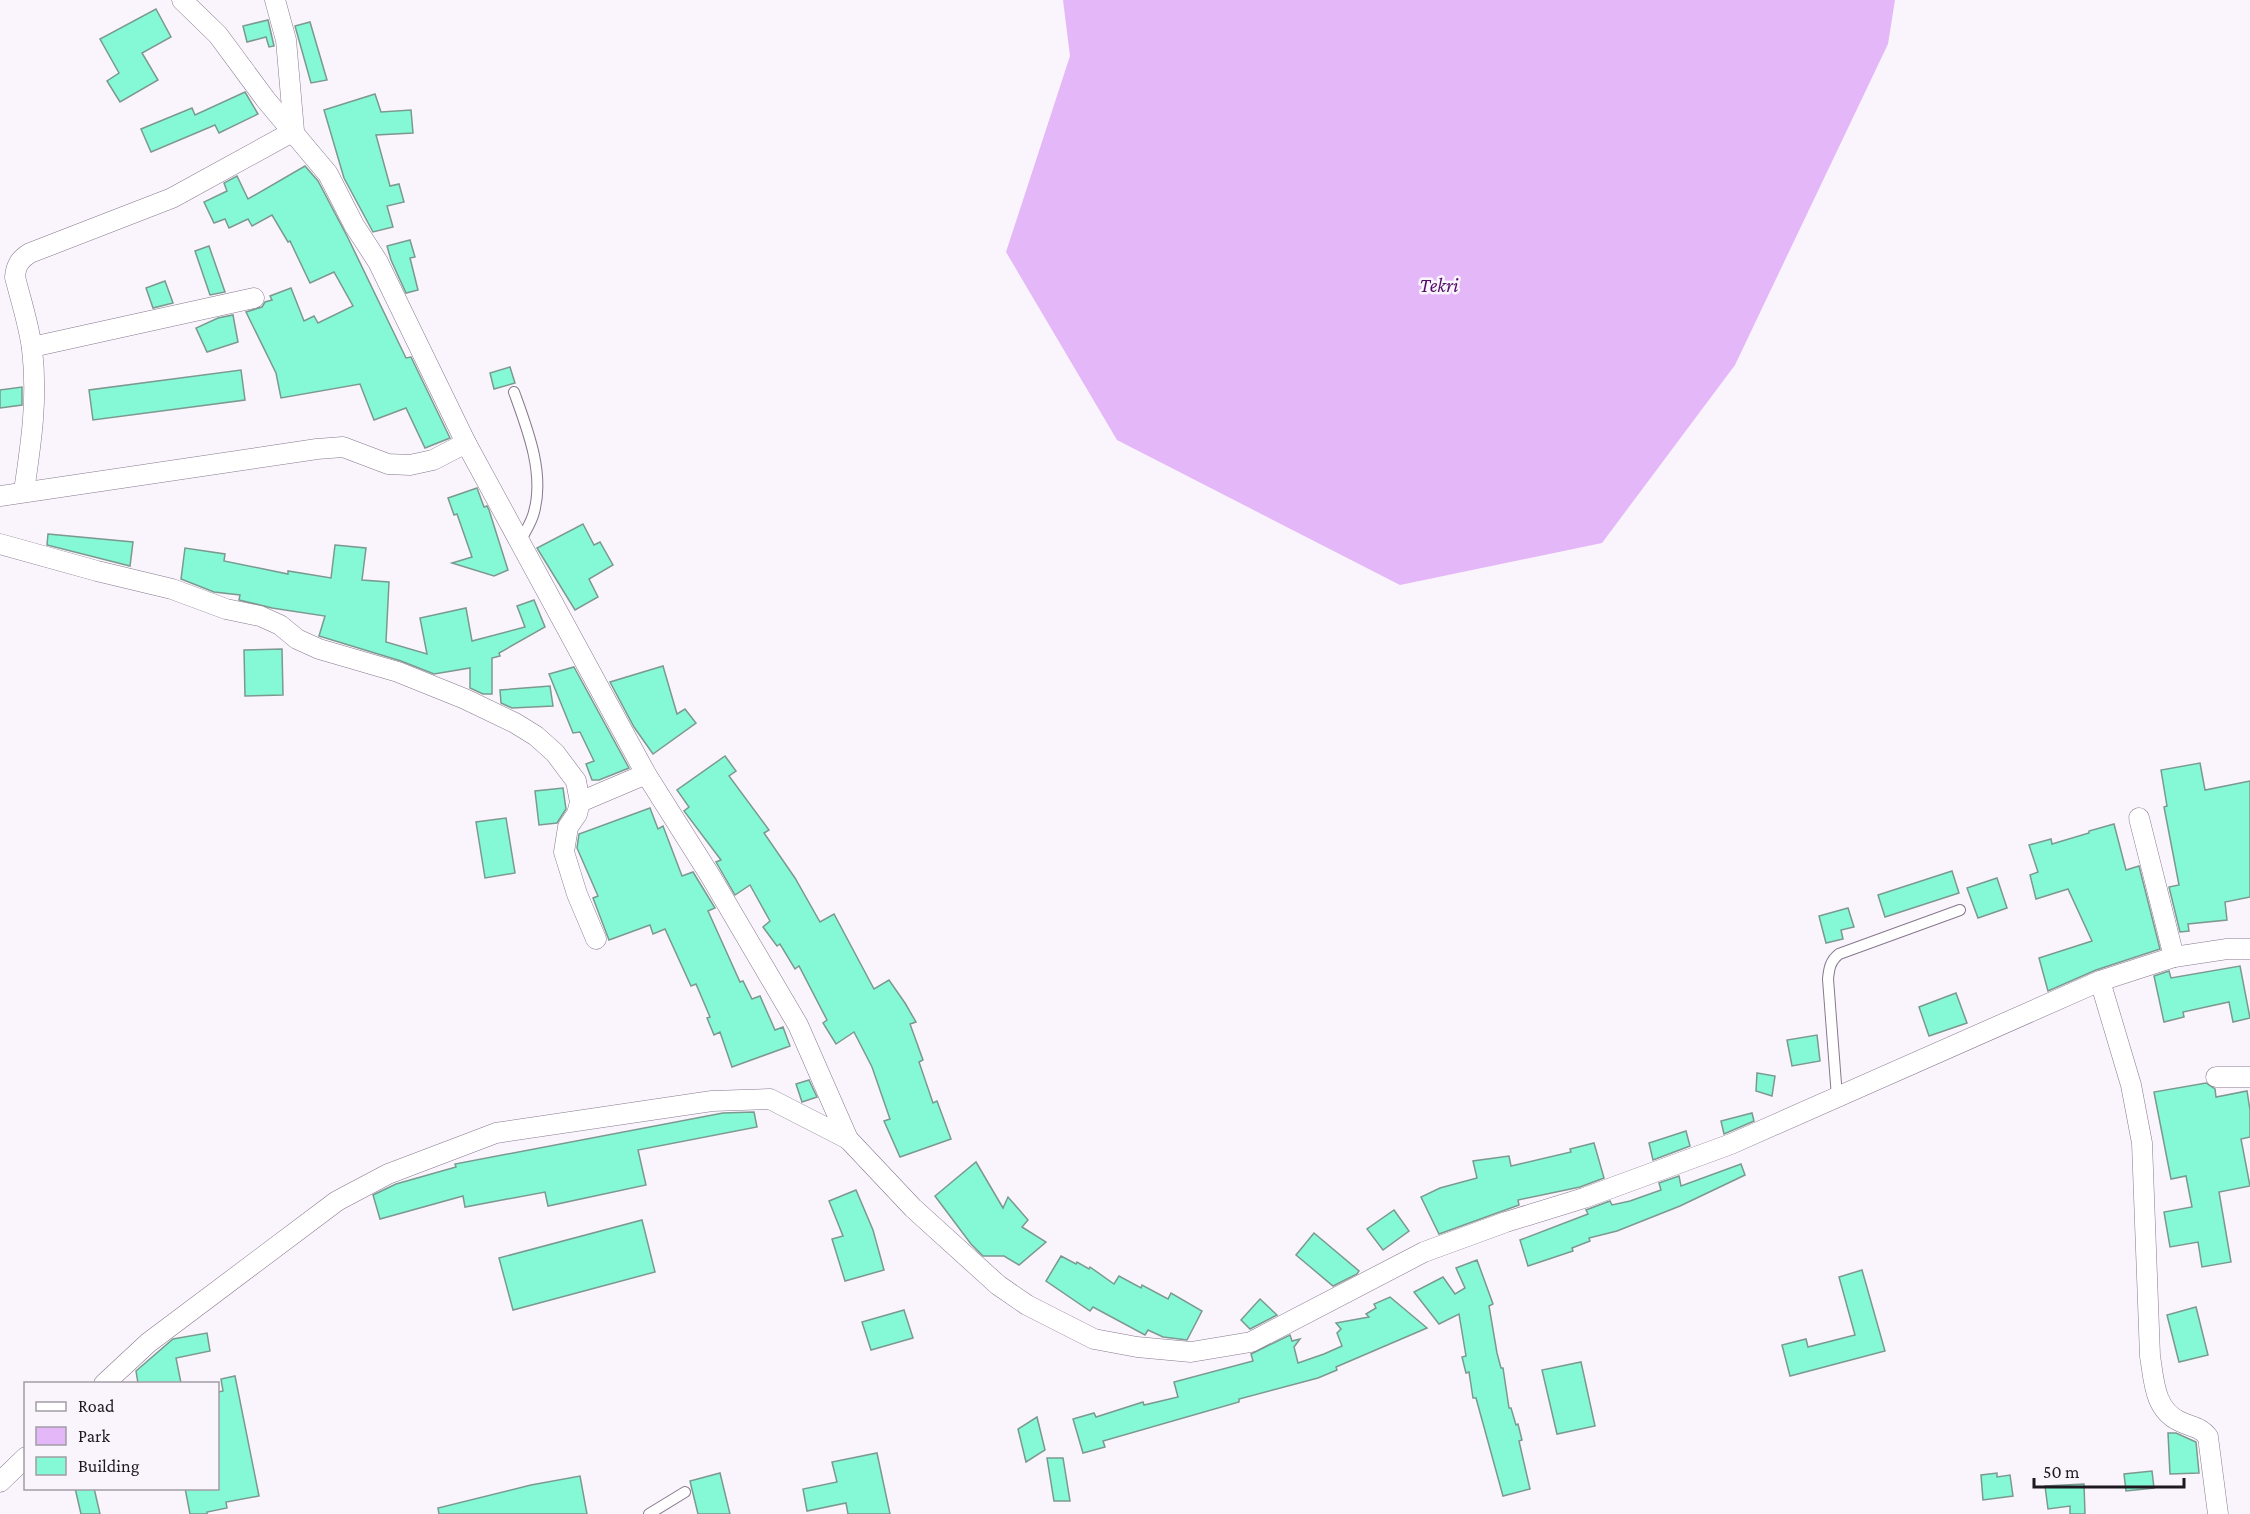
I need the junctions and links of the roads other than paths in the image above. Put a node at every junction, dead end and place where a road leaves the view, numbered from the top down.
1 (182, 0) edge
2 (275, 0) edge
3 (294, 131) junction
4 (254, 298) dead end
5 (32, 347) junction
6 (514, 392) dead end
7 (466, 443) junction
8 (24, 491) junction
9 (0, 496) edge
10 (519, 542) junction
11 (0, 544) edge
12 (646, 774) junction
13 (580, 802) junction
14 (2139, 818) dead end
15 (1960, 910) dead end
16 (596, 939) dead end
17 (2250, 949) edge
18 (2174, 957) junction
19 (2100, 981) junction
20 (2216, 1077) dead end
21 (2250, 1077) edge
22 (1837, 1097) junction
23 (848, 1139) junction
24 (105, 1382) edge
25 (24, 1459) edge
26 (0, 1482) edge
27 (685, 1492) dead end
28 (649, 1514) edge
29 (2218, 1514) edge

1 - 3 street
2 - 3 street
3 - 5 street
3 - 7 street
4 - 5 street
5 - 8 street
6 - 10 lane
7 - 8 street
7 - 10 street
8 - 9 street
10 - 12 street
11 - 13 street
12 - 13 street
12 - 23 street
13 - 16 street
14 - 18 street
15 - 22 lane
17 - 18 street
18 - 19 street
19 - 22 street
19 - 29 street
20 - 21 street
22 - 23 street
23 - 24 street
25 - 26 street
27 - 28 lane

